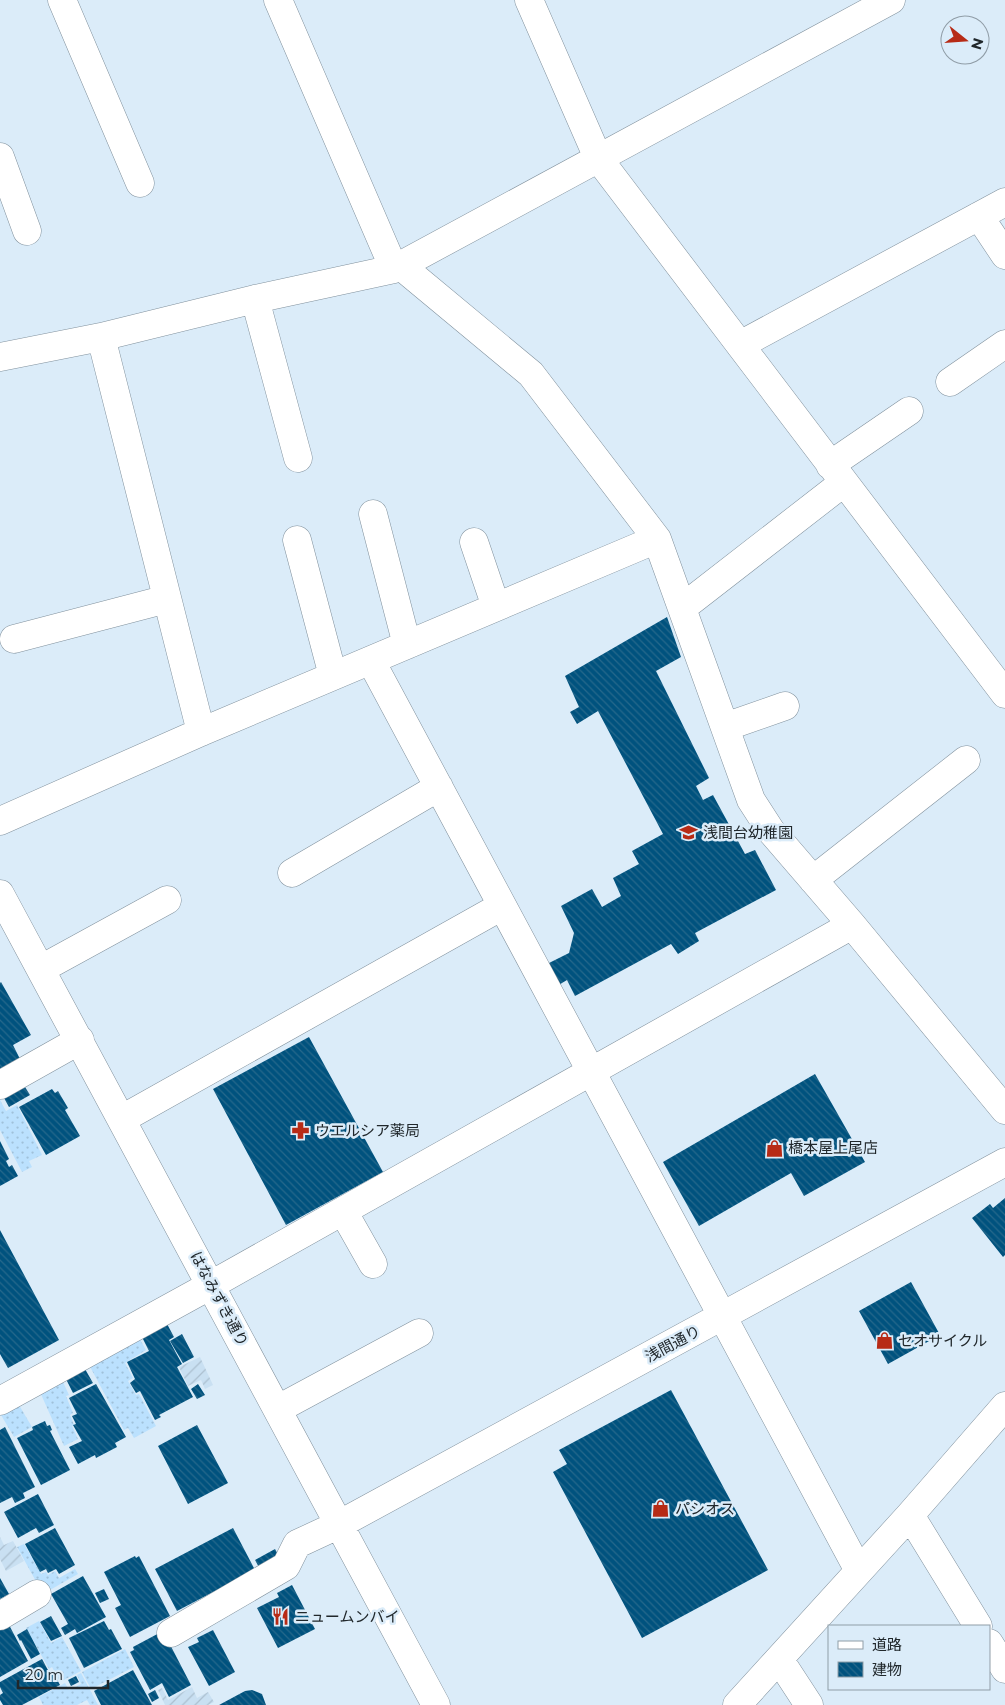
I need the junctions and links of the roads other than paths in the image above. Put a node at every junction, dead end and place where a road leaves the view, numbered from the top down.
1 (62, 0) edge
2 (278, 0) edge
3 (530, 0) edge
4 (891, 0) edge
5 (0, 157) edge
6 (598, 158) junction
7 (140, 183) dead end
8 (1005, 202) edge
9 (979, 216) junction
10 (27, 231) dead end
11 (1005, 255) edge
12 (398, 267) junction
13 (255, 298) junction
14 (100, 337) junction
15 (1005, 344) edge
16 (740, 345) junction
17 (0, 357) edge
18 (950, 382) dead end
19 (909, 411) dead end
20 (298, 458) dead end
21 (837, 474) junction
22 (374, 514) dead end
23 (657, 539) junction
24 (297, 540) dead end
25 (474, 542) dead end
26 (167, 599) junction
27 (496, 607) junction
28 (682, 608) junction
29 (14, 639) dead end
30 (407, 645) junction
31 (371, 661) junction
32 (333, 676) junction
33 (1005, 694) edge
34 (785, 706) dead end
35 (725, 726) junction
36 (201, 732) junction
37 (966, 760) dead end
38 (439, 787) junction
39 (0, 822) edge
40 (292, 873) dead end
41 (813, 880) junction
42 (0, 894) edge
43 (167, 900) dead end
44 (502, 906) junction
45 (852, 925) junction
46 (41, 969) junction
47 (80, 1040) junction
48 (591, 1071) junction
49 (0, 1085) edge
50 (1005, 1110) edge
51 (122, 1119) junction
52 (1005, 1162) edge
53 (343, 1210) junction
54 (373, 1264) dead end
55 (211, 1285) junction
56 (722, 1317) junction
57 (419, 1333) dead end
58 (0, 1401) edge
59 (1005, 1406) edge
60 (278, 1409) junction
61 (910, 1515) junction
62 (340, 1524) junction
63 (858, 1571) junction
64 (37, 1594) dead end
65 (0, 1616) edge
66 (977, 1625) edge
67 (171, 1633) dead end
68 (990, 1645) edge
69 (778, 1659) junction
70 (1005, 1670) edge
71 (436, 1705) edge
72 (737, 1705) edge
73 (809, 1705) edge

1 - 7 street
2 - 12 street
3 - 6 street
4 - 6 street
5 - 10 street
6 - 12 street
6 - 16 street
8 - 9 street
9 - 11 street
9 - 16 street
12 - 13 street
12 - 23 street
13 - 14 street
13 - 20 street
14 - 17 street
14 - 26 street
15 - 18 street
16 - 21 street
19 - 21 street
21 - 28 street
21 - 33 street
22 - 30 street
23 - 27 street
23 - 28 street
24 - 32 street
25 - 27 street
26 - 29 street
26 - 36 street
27 - 30 street
28 - 35 street
30 - 31 street
31 - 32 street
31 - 38 street
32 - 36 street
34 - 35 street
35 - 41 street
36 - 39 street
37 - 41 street
38 - 40 street
38 - 44 street
41 - 45 street
42 - 46 street, はなみずき通り
43 - 46 street
44 - 48 street
44 - 51 street
45 - 48 street
45 - 50 street
46 - 47 street, はなみずき通り
47 - 49 street
47 - 51 street, はなみずき通り
48 - 53 street
48 - 56 street
51 - 55 street, はなみずき通り
52 - 56 street, 浅間通り
53 - 54 street
53 - 55 street
55 - 58 street
55 - 60 street, はなみずき通り
56 - 62 street, 浅間通り
56 - 63 street
57 - 60 street
59 - 61 street
60 - 62 street, はなみずき通り
61 - 63 street
61 - 66 street
62 - 67 street, 浅間通り
62 - 71 street, はなみずき通り
63 - 69 street
64 - 65 street
68 - 70 street
69 - 72 street
69 - 73 street

